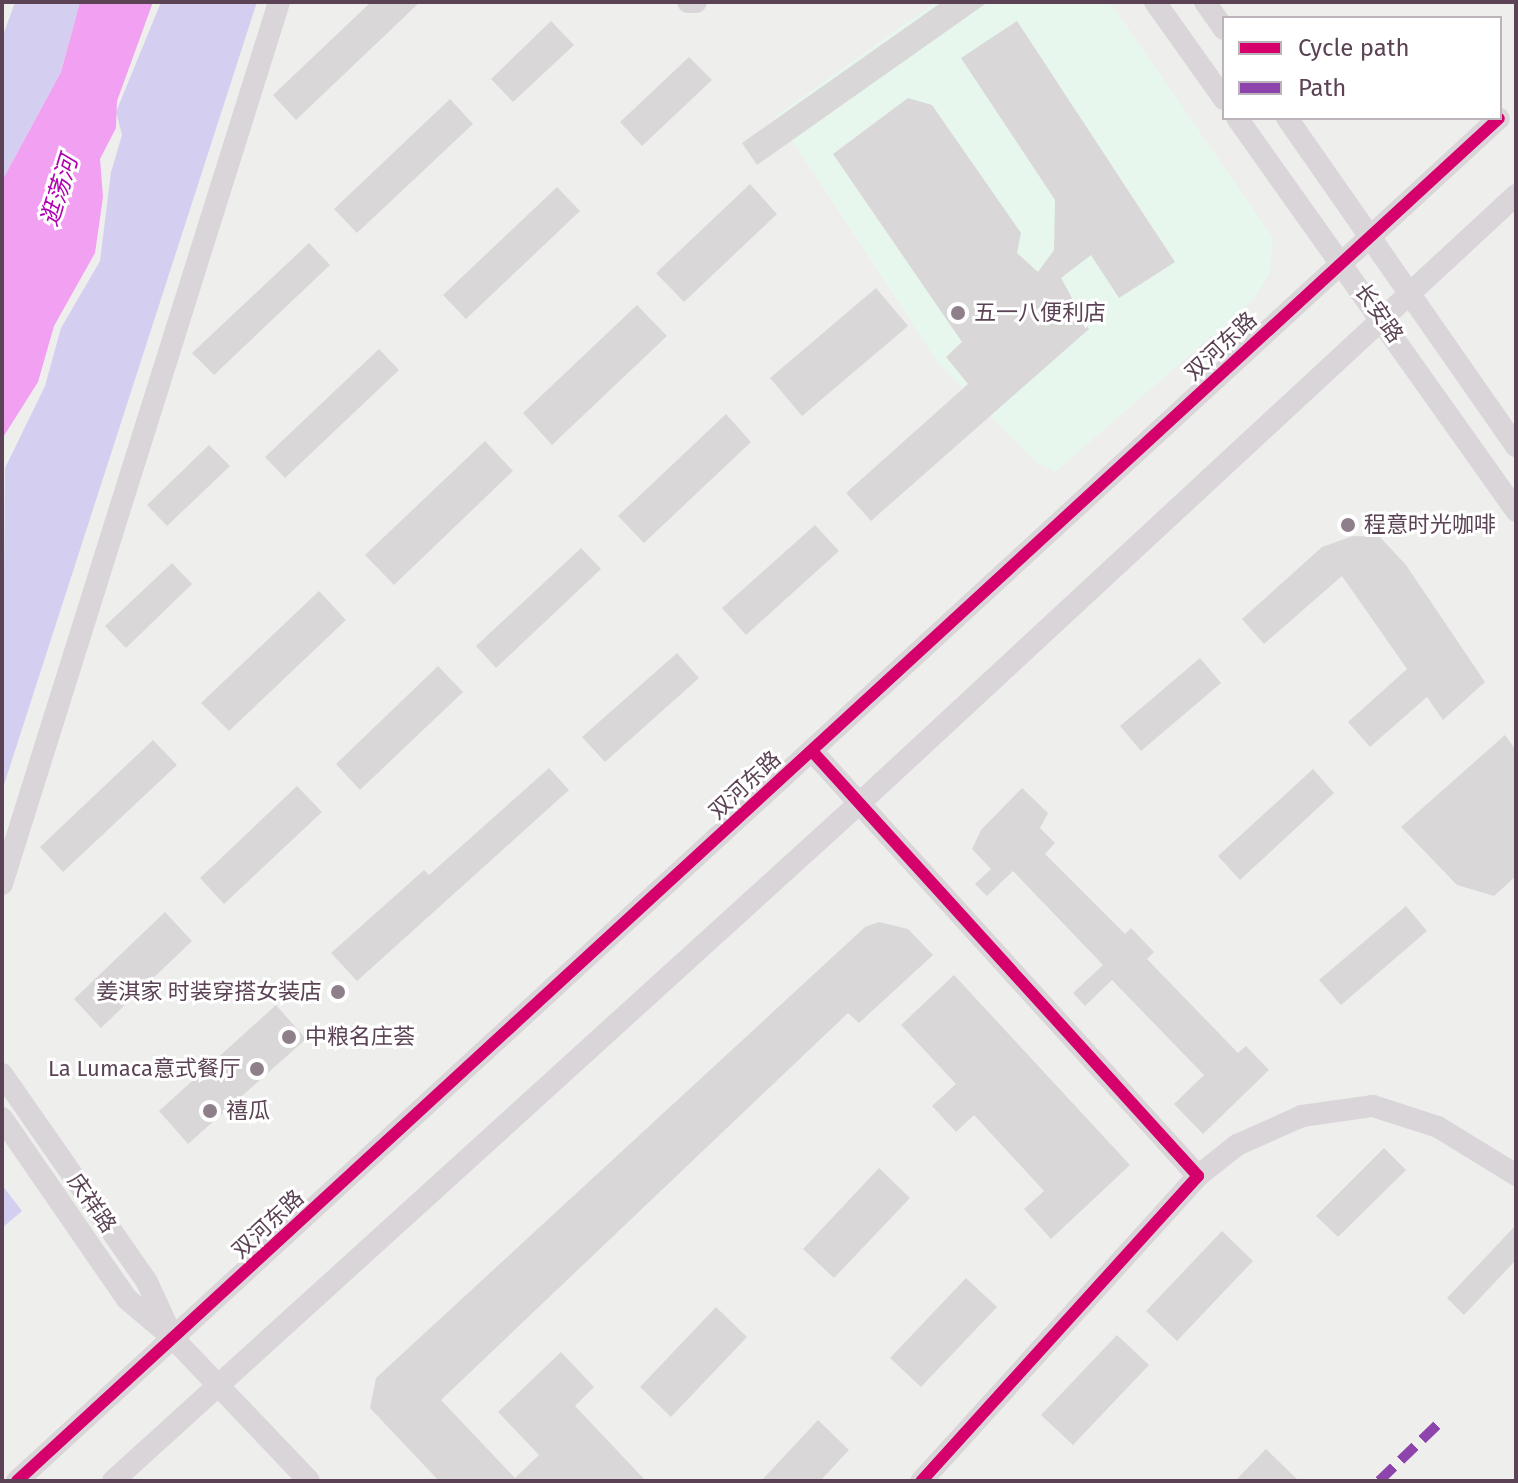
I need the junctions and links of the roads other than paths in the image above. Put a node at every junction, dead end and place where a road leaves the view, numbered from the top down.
1 (279, 2) edge
2 (688, 2) edge
3 (696, 2) edge
4 (1155, 2) edge
5 (1205, 2) edge
6 (1222, 26) edge
7 (1222, 96) edge
8 (1238, 120) edge
9 (1288, 120) edge
10 (1497, 120) edge
11 (1516, 195) edge
12 (1370, 235) junction
13 (1343, 260) junction
14 (1410, 292) junction
15 (1383, 318) junction
16 (1516, 446) edge
17 (1516, 511) edge
18 (812, 751) junction
19 (862, 801) junction
20 (2, 884) edge
21 (2, 1074) edge
22 (2, 1118) edge
23 (1516, 1175) edge
24 (1198, 1176) junction
25 (173, 1338) junction
26 (217, 1385) junction
27 (17, 1481) edge
28 (113, 1481) edge
29 (309, 1481) edge
30 (921, 1481) edge

1 - 20 street
2 - 3 street
4 - 7 street
5 - 6 street
8 - 13 street, 长安路
9 - 12 street, 长安路
10 - 12 street, 双河东路
11 - 14 street
12 - 13 street, 双河东路
12 - 14 street, 长安路
13 - 15 street, 长安路
13 - 18 street, 双河东路
14 - 15 street
14 - 16 street, 长安路
15 - 17 street, 长安路
15 - 19 street
18 - 19 street
18 - 25 street, 双河东路
19 - 24 street
19 - 26 street
21 - 25 street, 庆祥路
22 - 25 street, 庆祥路
23 - 24 street
24 - 30 street
25 - 26 street, 庆祥路
25 - 27 street, 双河东路
26 - 28 street
26 - 29 street, 庆祥路

